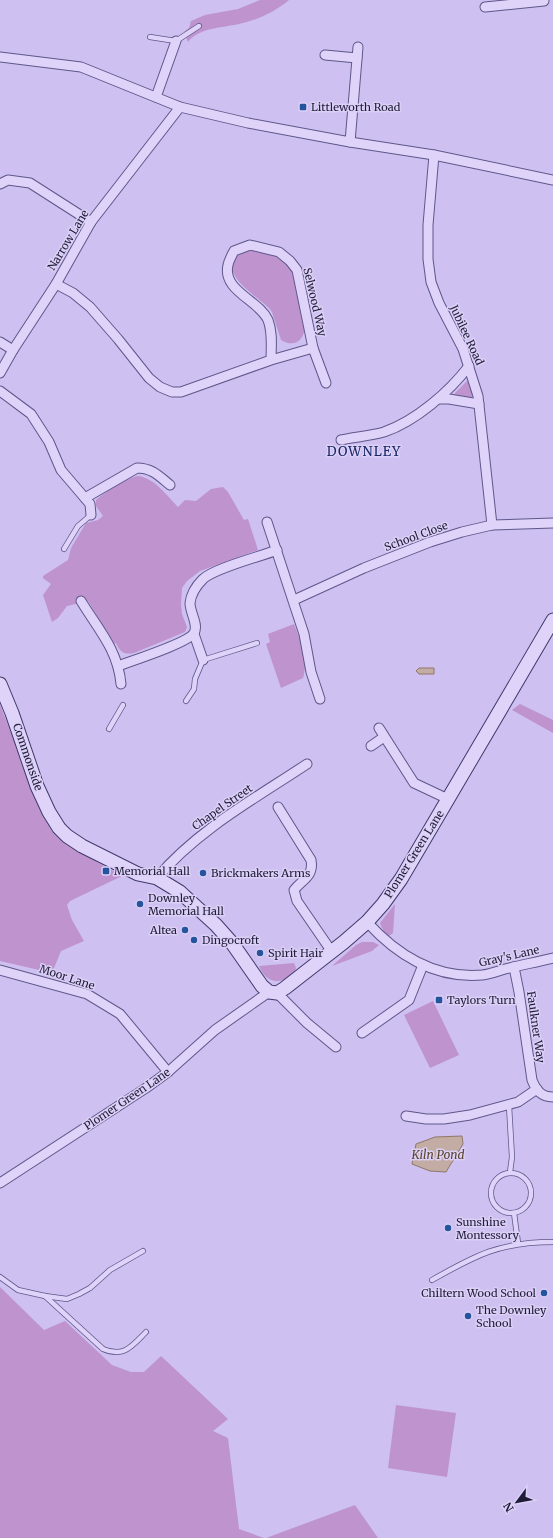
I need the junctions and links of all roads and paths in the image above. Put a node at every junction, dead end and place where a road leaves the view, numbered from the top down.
1 (547, 2) edge
2 (485, 7) dead end
3 (199, 26) dead end
4 (150, 36) dead end
5 (176, 41) junction
6 (358, 47) dead end
7 (325, 55) dead end
8 (0, 57) edge
9 (357, 58) junction
10 (156, 97) junction
11 (180, 107) junction
12 (350, 142) junction
13 (434, 155) junction
14 (553, 180) edge
15 (0, 184) edge
16 (91, 222) junction
17 (56, 284) junction
18 (0, 342) edge
19 (313, 348) junction
20 (13, 350) junction
21 (271, 360) junction
22 (469, 366) junction
23 (0, 373) edge
24 (326, 383) dead end
25 (0, 391) edge
26 (438, 399) junction
27 (479, 404) junction
28 (341, 440) dead end
29 (170, 485) dead end
30 (85, 498) junction
31 (91, 515) joint
32 (267, 522) dead end
33 (553, 523) edge
34 (492, 525) junction
35 (64, 549) dead end
36 (277, 550) junction
37 (294, 600) junction
38 (80, 601) dead end
39 (553, 620) edge
40 (194, 634) junction
41 (257, 643) dead end
42 (203, 660) junction
43 (118, 666) junction
44 (0, 684) edge
45 (121, 685) dead end
46 (320, 699) dead end
47 (186, 701) dead end
48 (123, 705) dead end
49 (378, 728) dead end
50 (109, 729) dead end
51 (384, 737) junction
52 (371, 746) dead end
53 (307, 764) dead end
54 (448, 799) junction
55 (278, 807) dead end
56 (157, 878) junction
57 (367, 922) junction
58 (332, 952) junction
59 (553, 958) edge
60 (424, 965) junction
61 (514, 967) junction
62 (0, 970) edge
63 (273, 993) junction
64 (362, 1033) dead end
65 (336, 1047) dead end
66 (168, 1072) junction
67 (537, 1089) junction
68 (553, 1097) edge
69 (508, 1106) junction
70 (406, 1116) dead end
71 (510, 1172) junction
72 (0, 1183) edge
73 (514, 1213) junction
74 (553, 1242) edge
75 (518, 1243) junction
76 (143, 1251) dead end
77 (0, 1277) edge
78 (432, 1280) dead end
79 (45, 1296) junction
80 (146, 1332) dead end

1 - 2 street
3 - 5 lane
4 - 5 lane
5 - 10 street
6 - 9 street
7 - 9 street
8 - 10 street
9 - 12 street
10 - 11 street
11 - 12 street
11 - 16 street, Narrow Lane
12 - 13 street
13 - 14 street
13 - 22 street, Jubilee Road
15 - 16 street
16 - 17 street, Narrow Lane
17 - 20 street, Narrow Lane
17 - 21 street, Selwood Way
18 - 20 street
19 - 21 street, Selwood Way
19 - 21 street, Selwood Way
19 - 24 street, Selwood Way
20 - 23 street, Narrow Lane
22 - 26 street
22 - 27 street, Jubilee Road
25 - 30 street
26 - 27 street
26 - 28 street
27 - 34 street, Jubilee Road
29 - 30 street
30 - 31 street
31 - 35 lane
32 - 36 street
33 - 34 street, School Close
34 - 37 street, School Close
36 - 37 street
36 - 40 street
37 - 46 street
38 - 43 street
39 - 54 street, Plomer Green Lane
40 - 42 street
40 - 43 street
41 - 42 lane
42 - 47 lane
43 - 45 street
44 - 56 street, Commonside
48 - 50 lane
49 - 51 street
51 - 52 street
51 - 54 street
53 - 56 street, Chapel Street
54 - 57 street, Plomer Green Lane
55 - 58 street
56 - 63 street, Commonside
57 - 58 street, Plomer Green Lane
57 - 60 street, Gray's Lane
58 - 63 street, Plomer Green Lane
59 - 61 street, Gray's Lane
60 - 61 street, Gray's Lane
60 - 64 street
61 - 67 street, Faulkner Way
62 - 66 street, Moor Lane
63 - 65 street
63 - 66 street, Plomer Green Lane
66 - 72 street, Plomer Green Lane
67 - 68 street
67 - 69 street
69 - 70 street
69 - 71 lane
71 - 73 lane
71 - 73 lane
73 - 75 lane
74 - 75 lane
75 - 78 lane
76 - 79 lane
77 - 79 lane
79 - 80 lane

